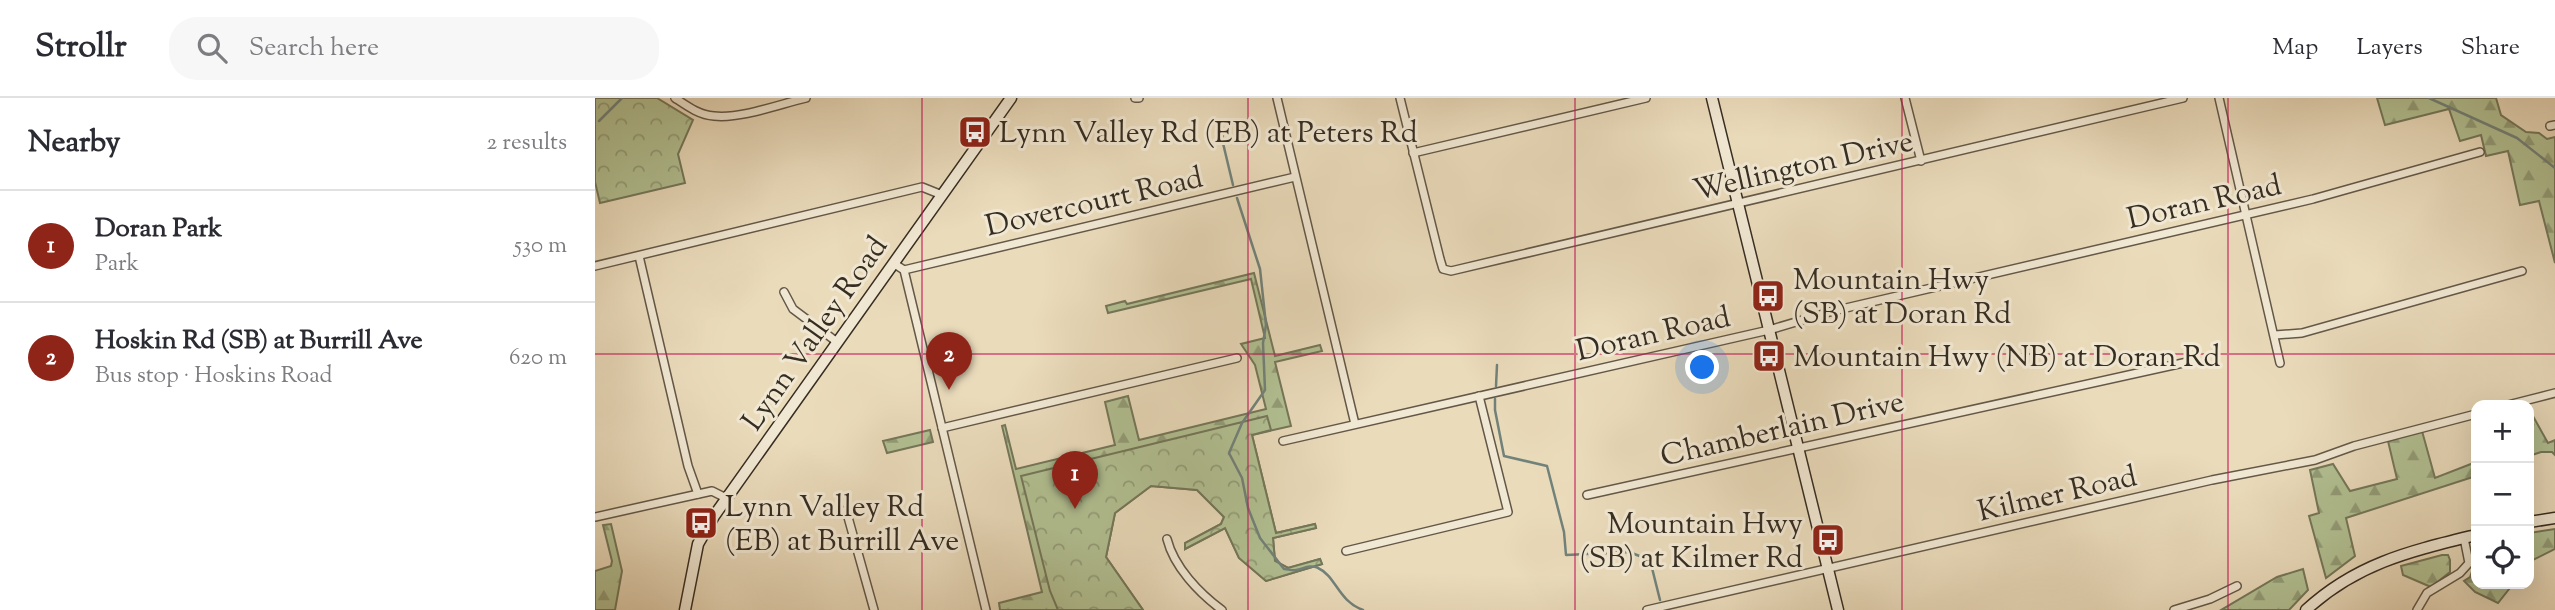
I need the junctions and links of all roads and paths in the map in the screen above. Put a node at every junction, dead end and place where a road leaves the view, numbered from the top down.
1 (675, 98) edge
2 (806, 98) edge
3 (1011, 98) edge
4 (1277, 98) edge
5 (1400, 98) edge
6 (1646, 98) edge
7 (1712, 98) edge
8 (1905, 98) edge
9 (2183, 98) edge
10 (2219, 98) edge
11 (2480, 152) dead end
12 (1413, 153) junction
13 (1921, 161) junction
14 (1295, 177) junction
15 (942, 195) junction
16 (1738, 205) junction
17 (2247, 214) junction
18 (639, 256) junction
19 (893, 263) junction
20 (595, 266) edge
21 (904, 270) junction
22 (2522, 271) dead end
23 (784, 292) dead end
24 (1769, 330) junction
25 (2275, 335) junction
26 (837, 342) junction
27 (1237, 358) dead end
28 (2192, 361) dead end
29 (2280, 363) dead end
30 (2555, 393) edge
31 (1479, 396) junction
32 (2528, 400) edge
33 (2471, 415) edge
34 (1355, 424) junction
35 (942, 428) junction
36 (1283, 441) dead end
37 (1797, 448) junction
38 (698, 494) junction
39 (1587, 495) dead end
40 (726, 499) junction
41 (846, 510) dead end
42 (595, 517) edge
43 (2555, 518) edge
44 (2534, 521) edge
45 (2471, 536) edge
46 (2464, 538) junction
47 (1167, 539) dead end
48 (1346, 551) dead end
49 (1828, 567) junction
50 (2237, 586) dead end
51 (685, 610) edge
52 (874, 610) edge
53 (986, 610) edge
54 (1222, 610) edge
55 (1647, 610) edge
56 (1838, 610) edge
57 (2174, 610) edge
58 (2307, 610) edge
59 (2417, 610) edge

1 - 2 street
3 - 15 street, Lynn Valley Road
4 - 14 street
5 - 12 street
6 - 12 street
7 - 16 street
8 - 13 street
9 - 13 street, Wellington Drive
10 - 17 street
11 - 17 street, Doran Road
12 - 16 street, Wellington Drive
13 - 16 street, Wellington Drive
14 - 21 street, Dovercourt Road
14 - 34 street
15 - 18 street
15 - 19 street, Lynn Valley Road
16 - 24 street
17 - 24 street, Doran Road
17 - 25 street
18 - 20 street
18 - 38 street
19 - 21 street
19 - 26 street, Lynn Valley Road
21 - 35 street
22 - 25 street
23 - 26 street
24 - 31 street, Doran Road
24 - 37 street
25 - 29 street
26 - 40 street, Lynn Valley Road
27 - 35 street
28 - 37 street, Chamberlain Drive
30 - 32 street
31 - 34 street, Doran Road
31 - 48 street
33 - 49 street, Kilmer Road
34 - 36 street, Doran Road
35 - 53 street
37 - 39 street, Chamberlain Drive
37 - 49 street
38 - 40 street
38 - 42 street
40 - 51 street, Lynn Valley Road
41 - 52 street
43 - 44 street
45 - 46 street
46 - 58 street
46 - 59 street
47 - 54 street
49 - 55 street, Kilmer Road
49 - 56 street
50 - 57 street

